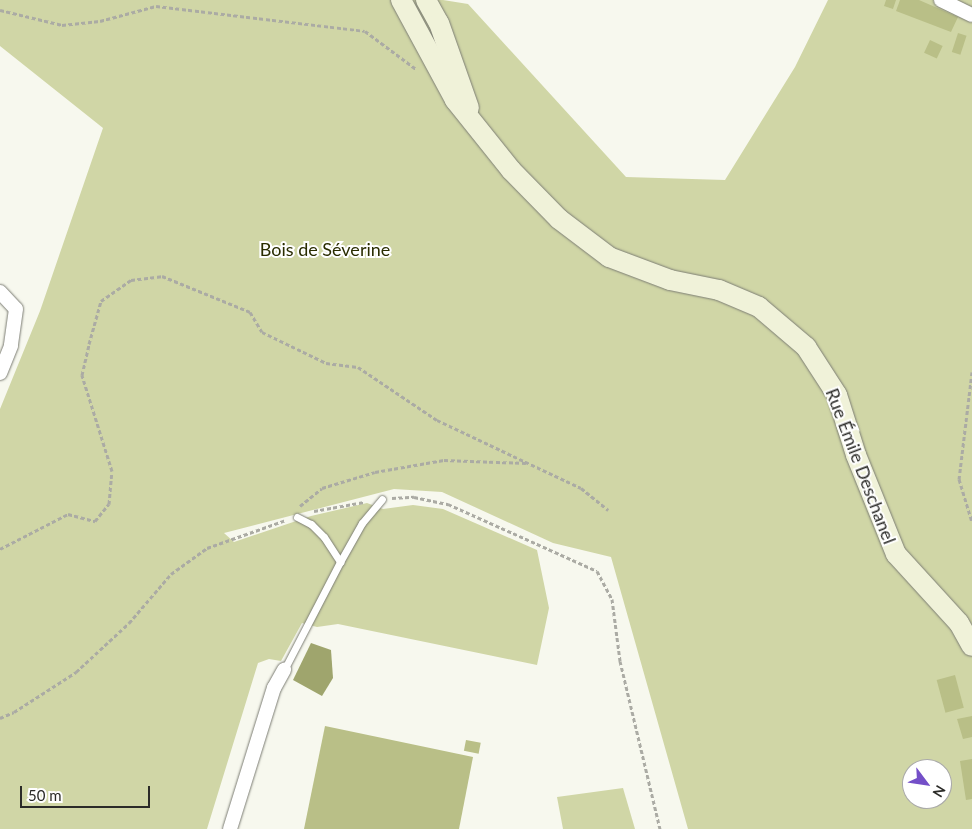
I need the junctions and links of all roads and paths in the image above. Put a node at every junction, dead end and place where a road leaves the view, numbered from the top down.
1 (401, 0) edge
2 (426, 0) edge
3 (941, 0) edge
4 (0, 10) edge
5 (972, 15) edge
6 (420, 74) dead end
7 (474, 122) junction
8 (0, 292) edge
9 (972, 372) edge
10 (0, 374) edge
11 (528, 463) junction
12 (382, 499) junction
13 (608, 510) dead end
14 (294, 514) junction
15 (282, 521) junction
16 (972, 522) edge
17 (0, 550) edge
18 (340, 562) junction
19 (972, 646) edge
20 (284, 670) joint
21 (0, 718) edge
22 (230, 829) edge
23 (660, 829) edge

1 - 7 main road, Rue Émile Deschanel
2 - 7 main road, Rue Émile Deschanel
3 - 5 street
4 - 6 path
7 - 19 main road, Rue Émile Deschanel
8 - 10 street
9 - 16 path
11 - 13 path
11 - 14 path
11 - 17 path
12 - 14 path
12 - 18 lane
12 - 23 path
14 - 15 path
14 - 15 path
14 - 18 lane
15 - 21 path
18 - 20 lane
20 - 22 street

